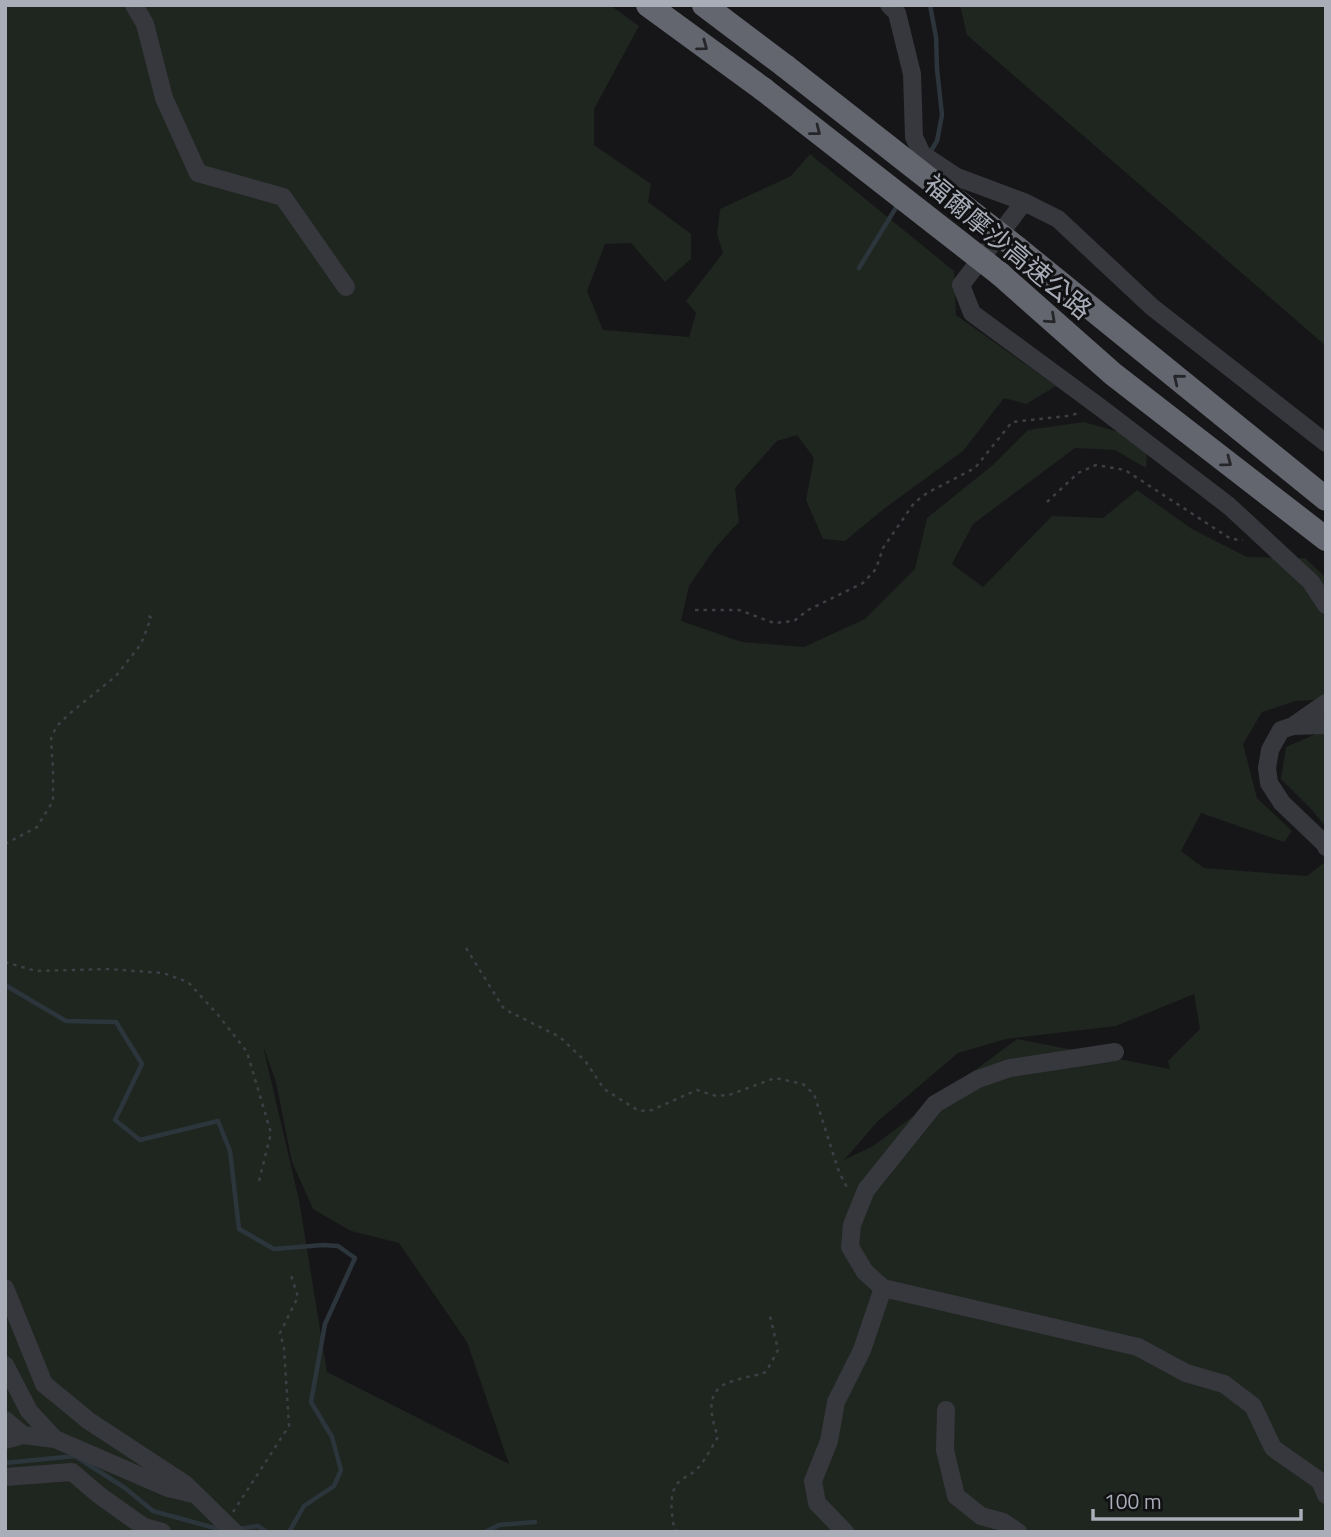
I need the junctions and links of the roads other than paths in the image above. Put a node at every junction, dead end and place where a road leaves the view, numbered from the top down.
1 (134, 5) edge
2 (648, 5) edge
3 (704, 5) edge
4 (889, 5) edge
5 (1024, 202) junction
6 (346, 287) dead end
7 (1326, 443) edge
8 (1326, 499) edge
9 (1326, 539) edge
10 (1326, 605) edge
11 (1326, 703) edge
12 (1326, 725) edge
13 (1293, 726) junction
14 (1326, 847) edge
15 (1115, 1052) dead end
16 (5, 1288) edge
17 (883, 1288) junction
18 (5, 1365) edge
19 (946, 1410) dead end
20 (5, 1420) edge
21 (23, 1435) junction
22 (55, 1438) junction
23 (5, 1440) edge
24 (5, 1477) edge
25 (197, 1495) junction
26 (1326, 1495) edge
27 (229, 1527) edge
28 (162, 1532) edge
29 (845, 1532) edge
30 (1018, 1532) edge

1 - 6 lane
2 -> 9 highway, 福爾摩沙高速公路, bridge
8 -> 3 highway, 福爾摩沙高速公路, bridge
4 - 5 lane
5 - 7 lane
5 - 10 lane
11 - 13 lane
12 - 13 lane
13 - 14 lane
15 - 17 lane
16 - 25 lane
17 - 26 lane
17 - 29 lane
18 - 22 lane
19 - 30 lane
20 - 21 lane
21 - 22 lane
21 - 23 lane
22 - 25 lane
24 - 28 lane
25 - 27 lane

